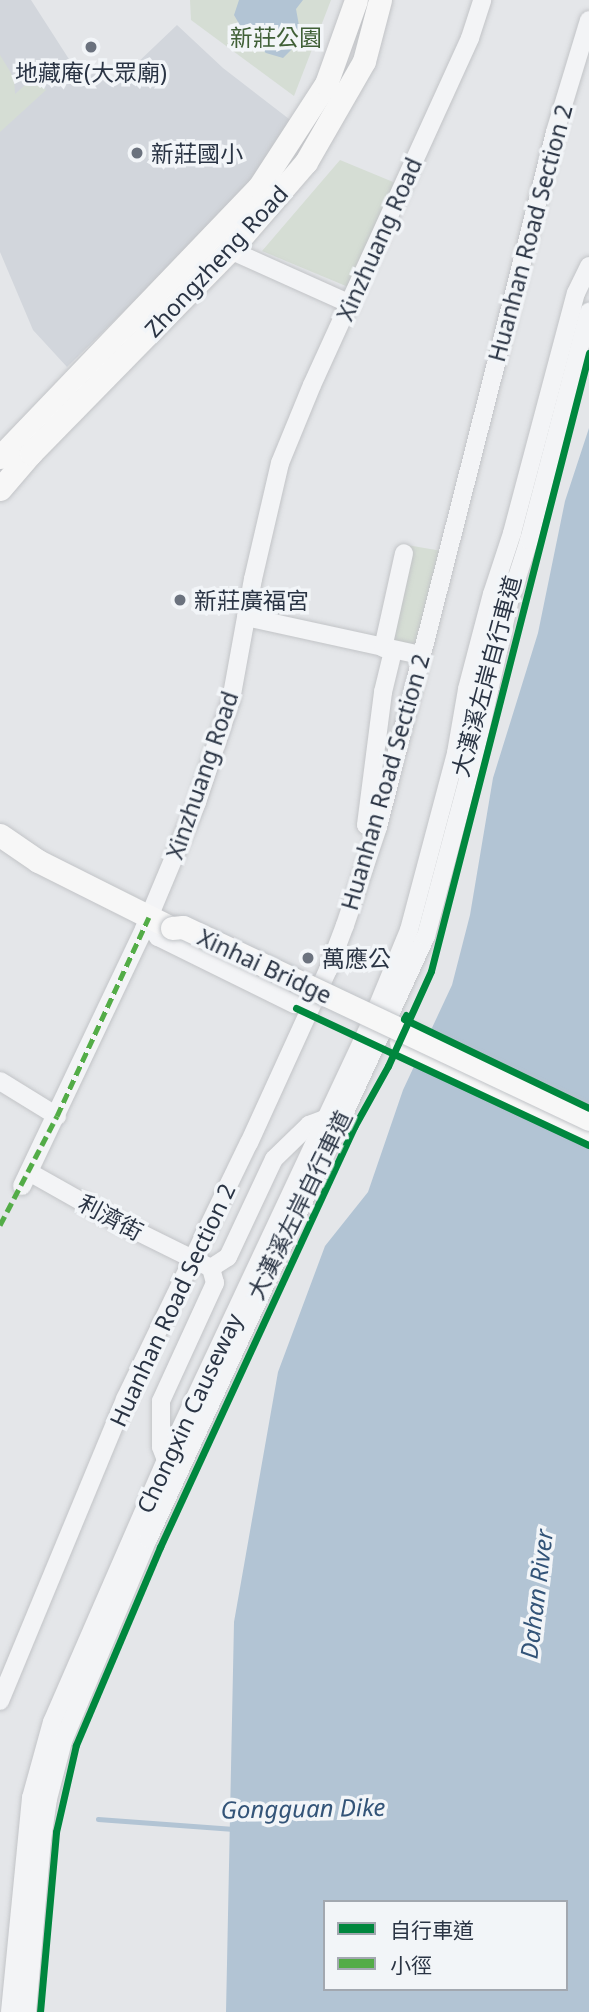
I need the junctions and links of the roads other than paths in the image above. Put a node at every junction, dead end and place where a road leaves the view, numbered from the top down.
1 (356, 0) edge
2 (380, 0) edge
3 (482, 0) edge
4 (589, 20) edge
5 (230, 250) junction
6 (589, 266) edge
7 (350, 304) junction
8 (589, 312) edge
9 (3, 471) edge
10 (404, 553) dead end
11 (246, 617) junction
12 (388, 650) junction
13 (421, 655) junction
14 (378, 827) junction
15 (0, 835) edge
16 (149, 917) junction
17 (172, 928) junction
18 (308, 976) dead end
19 (294, 1004) dead end
20 (0, 1081) edge
21 (57, 1116) junction
22 (325, 1119) junction
23 (589, 1119) edge
24 (589, 1132) edge
25 (25, 1179) joint
26 (193, 1261) junction
27 (211, 1268) junction
28 (166, 1460) junction
29 (0, 1701) edge
30 (10, 2012) edge
31 (27, 2012) edge

1 - 9 main road, Zhongzheng Road
2 - 5 main road, Zhongzheng Road
3 - 7 street, Xinzhuang Road
4 - 13 street, Huanhan Road Section 2
5 - 7 street
5 - 9 main road, Zhongzheng Road
6 - 22 street, Chongxin Causeway
7 - 11 street, Xinzhuang Road
8 - 31 street, Chongxin Causeway
10 - 12 street
11 - 12 street
11 - 16 street, Xinzhuang Road
12 - 13 street
12 - 14 street
13 - 14 street, Huanhan Road Section 2
14 - 26 street, Huanhan Road Section 2
15 - 16 main road
16 - 17 main road
16 - 18 street
16 - 19 street
16 - 21 street, Xinzhuang Road
17 - 23 main road, Xinhai Bridge, bridge
17 - 24 main road, Xinhai Bridge
20 - 21 street
21 - 25 street, Xinzhuang Road
22 - 27 street
22 - 28 street, Chongxin Causeway
25 - 26 street, 利濟街
26 - 27 street, 利濟街
26 - 29 street, Huanhan Road Section 2
27 - 28 street
28 - 30 street, Chongxin Causeway

